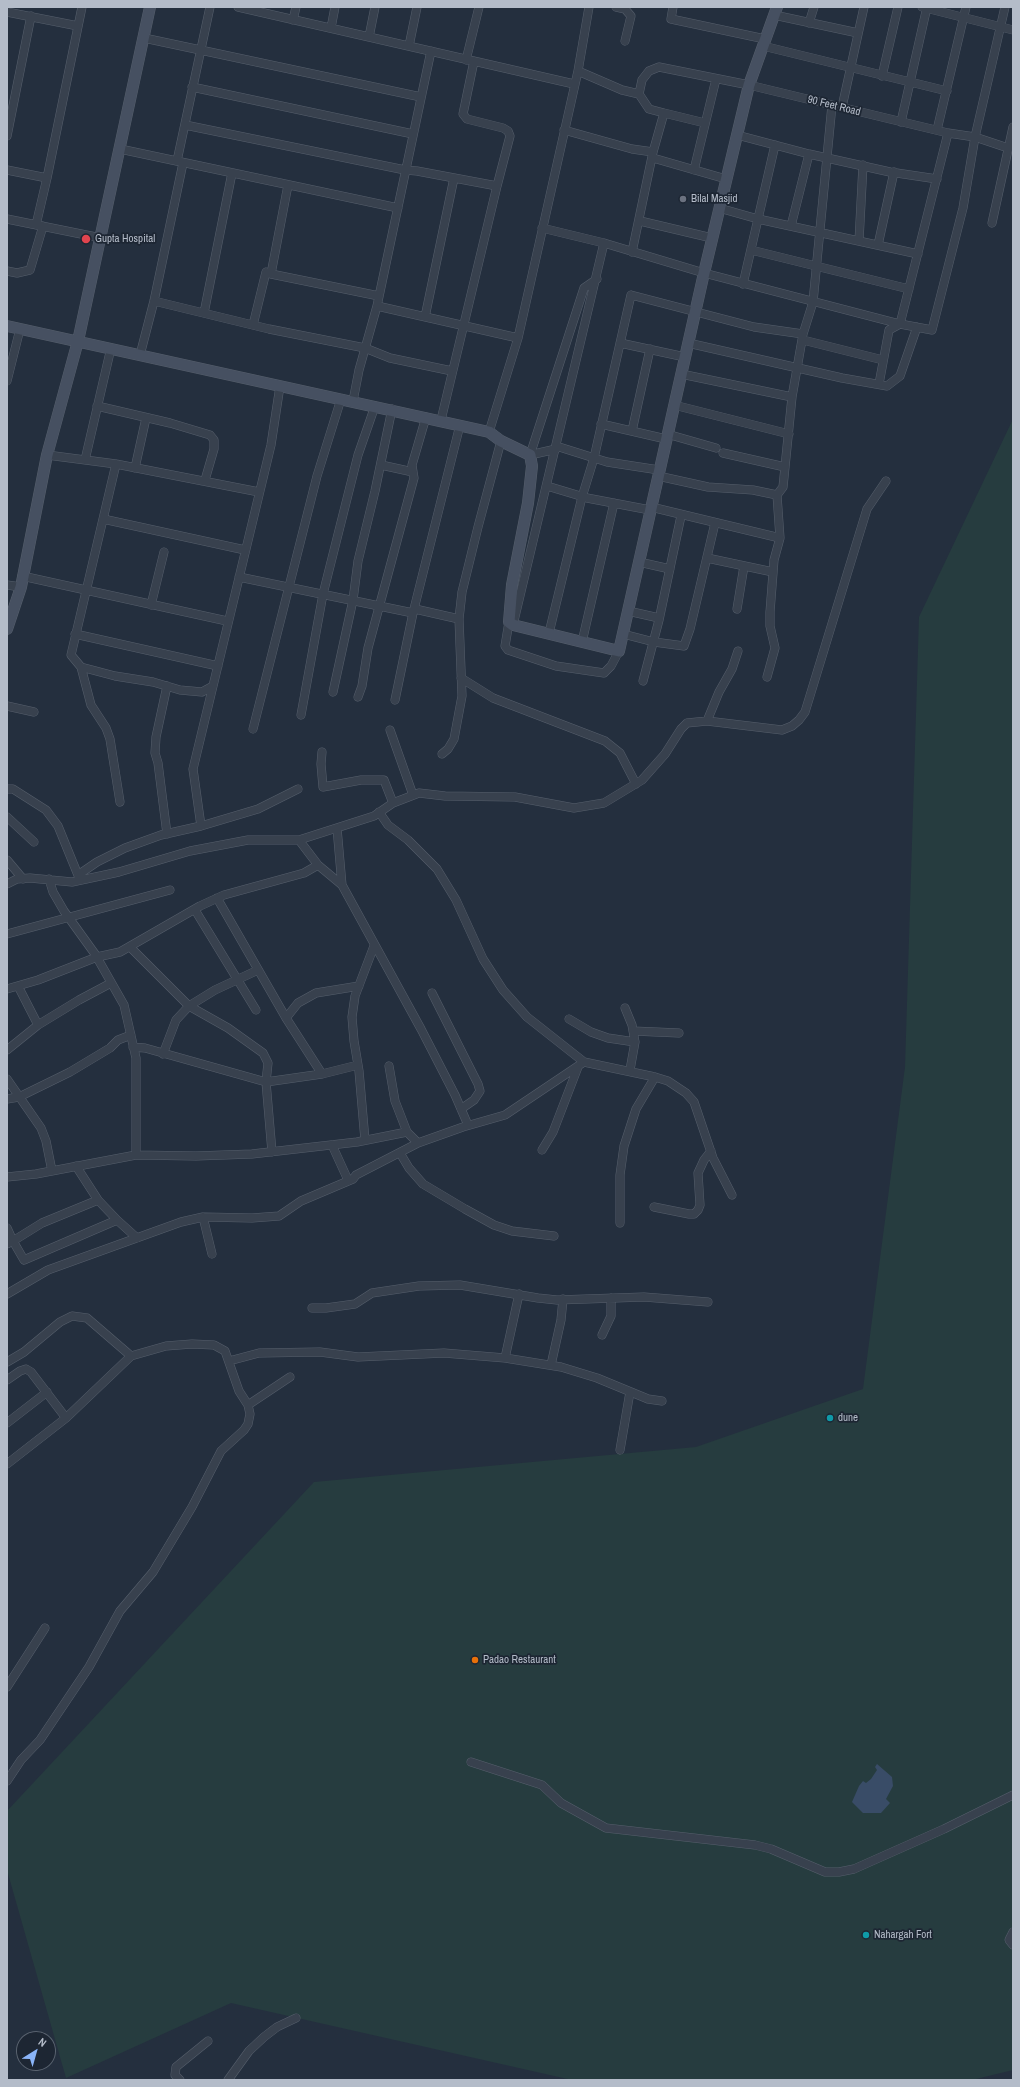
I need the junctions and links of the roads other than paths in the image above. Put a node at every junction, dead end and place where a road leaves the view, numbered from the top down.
1 (82, 7) edge
2 (150, 7) edge
3 (210, 7) edge
4 (238, 7) edge
5 (296, 7) edge
6 (336, 7) edge
7 (375, 7) edge
8 (417, 7) edge
9 (479, 7) edge
10 (589, 7) edge
11 (616, 7) edge
12 (673, 7) edge
13 (814, 7) edge
14 (864, 7) edge
15 (898, 7) edge
16 (925, 7) edge
17 (966, 7) edge
18 (1005, 7) edge
19 (257, 9) edge
20 (775, 11) edge
21 (7, 12) edge
22 (31, 16) junction
23 (964, 17) junction
24 (293, 20) junction
25 (809, 23) junction
26 (78, 26) junction
27 (1000, 26) junction
28 (331, 28) junction
29 (1013, 30) edge
30 (858, 33) junction
31 (369, 37) junction
32 (144, 38) junction
33 (625, 41) dead end
34 (764, 43) junction
35 (409, 46) junction
36 (200, 50) junction
37 (431, 51) junction
38 (470, 61) junction
39 (850, 68) junction
40 (578, 71) junction
41 (882, 76) junction
42 (716, 79) junction
43 (574, 82) junction
44 (910, 83) junction
45 (749, 85) junction
46 (192, 88) junction
47 (947, 91) junction
48 (639, 94) junction
49 (421, 97) junction
50 (832, 105) junction
51 (842, 108) junction
52 (664, 113) junction
53 (901, 122) junction
54 (705, 123) junction
55 (185, 125) junction
56 (1013, 127) edge
57 (564, 130) junction
58 (937, 130) junction
59 (948, 133) junction
60 (413, 134) junction
61 (737, 135) junction
62 (7, 136) edge
63 (975, 137) junction
64 (775, 145) junction
65 (1008, 148) junction
66 (120, 149) junction
67 (809, 154) junction
68 (653, 155) junction
69 (828, 158) junction
70 (180, 162) junction
71 (863, 165) junction
72 (7, 170) edge
73 (405, 170) junction
74 (694, 170) junction
75 (894, 172) junction
76 (232, 173) junction
77 (47, 178) junction
78 (454, 178) junction
79 (726, 179) junction
80 (937, 179) junction
81 (288, 185) junction
82 (497, 186) junction
83 (398, 208) junction
84 (720, 208) junction
85 (7, 219) edge
86 (758, 219) junction
87 (640, 221) junction
88 (992, 223) dead end
89 (39, 226) junction
90 (791, 226) junction
91 (542, 228) junction
92 (821, 232) junction
93 (101, 238) junction
94 (712, 238) junction
95 (859, 241) junction
96 (604, 243) junction
97 (878, 245) junction
98 (750, 250) junction
99 (632, 252) junction
100 (918, 254) junction
101 (818, 266) junction
102 (7, 271) edge
103 (704, 273) junction
104 (271, 274) junction
105 (597, 279) junction
106 (743, 284) junction
107 (909, 289) junction
108 (379, 296) junction
109 (154, 301) junction
110 (813, 302) junction
111 (377, 306) junction
112 (695, 312) junction
113 (204, 313) junction
114 (425, 317) junction
115 (900, 324) junction
116 (253, 325) junction
117 (7, 326) edge
118 (463, 326) junction
119 (917, 327) junction
120 (20, 329) junction
121 (803, 337) junction
122 (518, 338) junction
123 (78, 341) junction
124 (620, 343) junction
125 (688, 343) junction
126 (111, 348) junction
127 (365, 348) junction
128 (650, 349) junction
129 (140, 355) junction
130 (685, 357) junction
131 (883, 360) junction
132 (798, 367) junction
133 (452, 371) junction
134 (681, 374) junction
135 (7, 380) edge
136 (879, 384) junction
137 (280, 386) junction
138 (792, 397) junction
139 (341, 399) junction
140 (353, 401) junction
141 (97, 406) junction
142 (375, 406) junction
143 (674, 406) junction
144 (392, 409) junction
145 (426, 416) junction
146 (146, 418) junction
147 (441, 420) junction
148 (601, 424) junction
149 (460, 425) junction
150 (632, 430) junction
151 (489, 432) junction
152 (788, 434) junction
153 (667, 437) junction
154 (501, 441) junction
155 (556, 448) junction
156 (716, 448) dead end
157 (723, 453) dead end
158 (47, 455) junction
159 (530, 455) junction
160 (594, 458) junction
161 (85, 460) junction
162 (116, 464) junction
163 (381, 465) junction
164 (785, 467) junction
165 (135, 468) junction
166 (413, 472) junction
167 (658, 473) junction
168 (204, 480) junction
169 (886, 481) dead end
170 (547, 486) junction
171 (259, 492) junction
172 (777, 494) junction
173 (582, 497) junction
174 (614, 503) junction
175 (650, 508) junction
176 (681, 516) junction
177 (103, 519) junction
178 (715, 523) junction
179 (780, 538) junction
180 (245, 550) junction
181 (164, 552) dead end
182 (707, 558) junction
183 (639, 562) junction
184 (744, 566) junction
185 (670, 569) junction
186 (773, 572) junction
187 (239, 577) junction
188 (21, 581) junction
189 (7, 585) edge
190 (290, 587) junction
191 (86, 591) junction
192 (324, 594) junction
193 (353, 600) junction
194 (151, 604) junction
195 (380, 607) junction
196 (738, 608) dead end
197 (414, 611) junction
198 (628, 611) junction
199 (659, 618) junction
200 (459, 619) junction
201 (227, 621) junction
202 (511, 623) junction
203 (7, 629) edge
204 (549, 633) junction
205 (75, 634) junction
206 (623, 634) junction
207 (582, 642) junction
208 (654, 642) junction
209 (619, 651) junction
210 (738, 651) dead end
211 (218, 666) junction
212 (81, 667) junction
213 (767, 677) dead end
214 (460, 678) junction
215 (643, 681) dead end
216 (168, 686) junction
217 (213, 686) junction
218 (333, 692) dead end
219 (358, 697) dead end
220 (396, 700) dead end
221 (7, 706) edge
222 (34, 712) dead end
223 (301, 715) dead end
224 (707, 721) junction
225 (253, 729) dead end
226 (390, 730) dead end
227 (322, 752) dead end
228 (442, 754) dead end
229 (636, 784) junction
230 (298, 788) dead end
231 (7, 789) edge
232 (413, 796) junction
233 (120, 802) dead end
234 (393, 803) junction
235 (379, 812) junction
236 (7, 816) edge
237 (201, 826) junction
238 (337, 828) junction
239 (166, 834) junction
240 (299, 840) junction
241 (34, 842) dead end
242 (7, 860) edge
243 (318, 865) junction
244 (79, 878) junction
245 (23, 879) junction
246 (49, 879) junction
247 (7, 884) edge
248 (342, 885) junction
249 (170, 890) dead end
250 (217, 898) junction
251 (195, 910) junction
252 (70, 918) junction
253 (7, 934) edge
254 (374, 946) junction
255 (130, 947) junction
256 (97, 957) junction
257 (258, 970) junction
258 (238, 978) junction
259 (112, 983) junction
260 (18, 986) junction
261 (359, 986) junction
262 (7, 990) edge
263 (432, 993) dead end
264 (189, 1006) junction
265 (625, 1008) dead end
266 (256, 1010) dead end
267 (286, 1018) junction
268 (570, 1019) dead end
269 (38, 1025) junction
270 (633, 1031) junction
271 (679, 1033) dead end
272 (131, 1034) junction
273 (635, 1042) junction
274 (133, 1047) junction
275 (7, 1050) edge
276 (163, 1054) junction
277 (581, 1064) junction
278 (358, 1066) junction
279 (390, 1066) dead end
280 (630, 1070) junction
281 (322, 1074) junction
282 (655, 1077) junction
283 (7, 1079) edge
284 (266, 1082) junction
285 (20, 1097) junction
286 (7, 1099) edge
287 (461, 1109) junction
288 (468, 1125) junction
289 (407, 1132) junction
290 (365, 1140) junction
291 (418, 1144) junction
292 (332, 1145) junction
293 (542, 1150) dead end
294 (711, 1151) junction
295 (272, 1152) junction
296 (400, 1153) junction
297 (136, 1154) junction
298 (76, 1166) junction
299 (52, 1171) junction
300 (7, 1177) edge
301 (348, 1180) junction
302 (732, 1195) dead end
303 (98, 1200) junction
304 (654, 1207) dead end
305 (203, 1217) junction
306 (117, 1220) junction
307 (620, 1223) dead end
308 (7, 1228) edge
309 (554, 1236) dead end
310 (137, 1238) junction
311 (10, 1243) edge
312 (212, 1254) dead end
313 (7, 1293) edge
314 (519, 1294) junction
315 (612, 1298) junction
316 (563, 1299) junction
317 (708, 1302) dead end
318 (312, 1308) dead end
319 (602, 1335) dead end
320 (131, 1356) junction
321 (505, 1358) junction
322 (229, 1361) junction
323 (7, 1362) edge
324 (551, 1365) junction
325 (290, 1377) dead end
326 (7, 1380) edge
327 (47, 1392) junction
328 (630, 1392) junction
329 (662, 1401) dead end
330 (248, 1405) junction
331 (66, 1418) junction
332 (7, 1423) edge
333 (620, 1450) dead end
334 (7, 1464) edge
335 (45, 1628) dead end
336 (7, 1687) edge
337 (471, 1762) dead end
338 (7, 1781) edge
339 (1013, 1795) edge
340 (1013, 1932) edge
341 (1013, 1945) edge
342 (296, 2018) dead end
343 (208, 2041) dead end
344 (180, 2080) edge
345 (228, 2080) edge

1 - 26 street
2 - 32 street
3 - 36 street
4 - 19 street
5 - 24 street
6 - 28 street
7 - 31 street
8 - 35 street
9 - 38 street
10 - 40 street
10 - 43 street
11 - 33 street
12 - 34 street
13 - 25 street
14 - 30 street
15 - 41 street
16 - 23 street
16 - 44 street
17 - 23 street
18 - 27 street
19 - 24 street
20 - 25 street
20 - 34 street
21 - 22 street
22 - 26 street
22 - 62 street
23 - 27 street
23 - 47 street
24 - 28 street
25 - 30 street
26 - 77 street
27 - 29 street
27 - 63 street
28 - 31 street
30 - 39 street
31 - 35 street
32 - 36 street
32 - 66 street
34 - 39 street
34 - 45 street
35 - 37 street
36 - 46 street
36 - 49 street
37 - 38 street
37 - 49 street
38 - 43 street
38 - 82 street
39 - 41 street
39 - 51 street
40 - 43 street
40 - 48 street
41 - 44 street
42 - 45 street, 90 Feet Road
42 - 48 street, 90 Feet Road
42 - 54 street
43 - 57 street
44 - 47 street
44 - 53 street
45 - 50 street, 90 Feet Road
45 - 61 street
46 - 55 street
46 - 60 street
47 - 58 street
48 - 52 street
49 - 60 street
50 - 51 street, 90 Feet Road
50 - 69 street
51 - 53 street, 90 Feet Road
52 - 54 street
52 - 68 street
53 - 58 street, 90 Feet Road
54 - 74 street
55 - 70 street
55 - 73 street
56 - 65 street
57 - 68 street
57 - 91 street
58 - 59 street, 90 Feet Road
59 - 63 street, 90 Feet Road
59 - 80 street
60 - 73 street
61 - 64 street
61 - 79 street
63 - 65 street, 90 Feet Road
63 - 119 street
64 - 67 street
64 - 86 street
65 - 88 street
66 - 70 street
66 - 93 street
67 - 69 street
67 - 90 street
68 - 74 street
68 - 87 street
69 - 71 street
69 - 92 street
70 - 76 street
70 - 109 street
71 - 75 street
71 - 95 street
72 - 77 street
73 - 78 street
73 - 83 street
74 - 79 street
75 - 80 street
75 - 97 street
76 - 81 street
76 - 113 street
77 - 89 street
78 - 82 street
78 - 114 street
79 - 84 street
80 - 100 street
81 - 83 street
81 - 104 street
82 - 118 street
83 - 108 street
84 - 86 street
84 - 94 street
85 - 89 street
86 - 90 street
86 - 98 street
87 - 94 street
87 - 99 street
89 - 93 street
89 - 102 street
90 - 92 street
91 - 96 street
91 - 122 street
92 - 95 street
92 - 101 street
93 - 123 street
94 - 103 street
95 - 97 street
96 - 99 street
96 - 105 street
97 - 100 street
98 - 101 street
98 - 106 street
99 - 103 street
100 - 107 street
101 - 107 street
101 - 110 street
103 - 106 street
103 - 112 street
104 - 108 street
104 - 116 street
105 - 155 street
105 - 159 street
106 - 110 street
107 - 115 street
108 - 111 street
109 - 113 street
109 - 129 street
110 - 115 street
110 - 121 street
111 - 114 street
111 - 127 street
112 - 121 street
112 - 124 street
112 - 125 street
113 - 116 street
114 - 118 street
115 - 119 street
115 - 131 street
116 - 127 street
117 - 120 street
118 - 122 street
118 - 133 street
119 - 136 street
120 - 123 street
120 - 135 street
121 - 131 street
121 - 132 street
122 - 151 street
123 - 126 street
123 - 158 street
124 - 128 street
124 - 148 street
125 - 130 street
125 - 132 street
126 - 129 street
126 - 141 street
127 - 133 street
127 - 140 street
128 - 130 street
128 - 150 street
129 - 137 street
130 - 134 street
131 - 136 street
132 - 136 street
132 - 138 street
133 - 147 street
134 - 138 street
134 - 143 street
137 - 139 street
137 - 171 street
138 - 152 street
139 - 140 street
139 - 190 street
140 - 142 street
141 - 146 street
141 - 161 street
142 - 144 street
142 - 192 street
143 - 152 street
143 - 153 street
144 - 145 street
144 - 163 street
145 - 147 street
145 - 166 street
146 - 165 street
146 - 168 street
147 - 149 street
148 - 150 street
148 - 160 street
149 - 151 street
149 - 197 street
150 - 153 street
151 - 154 street
152 - 164 street
153 - 156 street
153 - 167 street
154 - 159 street
154 - 200 street
155 - 159 street
155 - 160 street
155 - 170 street
157 - 164 street
158 - 161 street
158 - 188 street
159 - 202 street
160 - 167 street
160 - 173 street
161 - 162 street
162 - 165 street
162 - 177 street
163 - 166 street
163 - 193 street
164 - 172 street
165 - 168 street
166 - 195 street
167 - 172 street
167 - 175 street
168 - 171 street
169 - 224 street
170 - 173 street
170 - 202 street
171 - 180 street
172 - 179 street
173 - 174 street
173 - 204 street
174 - 175 street
174 - 207 street
175 - 176 street
175 - 183 street
176 - 178 street
176 - 185 street
177 - 180 street
177 - 191 street
178 - 179 street
178 - 182 street
179 - 186 street
180 - 187 street
181 - 194 street
182 - 184 street
182 - 208 street
183 - 185 street
183 - 198 street
184 - 186 street
184 - 196 street
185 - 199 street
186 - 213 street
187 - 190 street
187 - 201 street
188 - 189 street
188 - 191 street
188 - 203 street
190 - 192 street
190 - 225 street
191 - 194 street
191 - 205 street
192 - 193 street
192 - 223 street
193 - 195 street
193 - 218 street
194 - 201 street
195 - 197 street
195 - 219 street
197 - 200 street
197 - 220 street
198 - 199 street
198 - 206 street
199 - 208 street
200 - 214 street
201 - 211 street
202 - 204 street
202 - 209 street
204 - 207 street
205 - 211 street
205 - 212 street
206 - 208 street
206 - 209 street
207 - 209 street
208 - 215 street
210 - 224 street
211 - 217 street
212 - 216 street
212 - 233 street
214 - 228 street
214 - 229 street
216 - 217 street
216 - 239 street
217 - 237 street
221 - 222 street
224 - 229 street
226 - 232 street
227 - 234 street
229 - 232 street
230 - 237 street
231 - 244 street
232 - 234 street
234 - 235 street
235 - 238 street
235 - 277 street
236 - 241 street
237 - 239 street
238 - 240 street
238 - 248 street
239 - 244 street
240 - 243 street
240 - 244 street
242 - 245 street
243 - 248 street
243 - 250 street
244 - 246 street
245 - 246 street
245 - 247 street
246 - 252 street
248 - 254 street
249 - 252 street
250 - 251 street
250 - 257 street
251 - 255 street
251 - 258 street
252 - 253 street
252 - 256 street
254 - 261 street
254 - 287 street
255 - 256 street
255 - 264 street
256 - 259 street
256 - 260 street
257 - 258 street
257 - 267 street
258 - 264 street
258 - 266 street
259 - 269 street
259 - 272 street
260 - 262 street
260 - 269 street
261 - 267 street
261 - 278 street
263 - 287 street
264 - 276 street
264 - 284 street
265 - 270 street
267 - 281 street
268 - 273 street
269 - 275 street
270 - 271 street
270 - 273 street
272 - 274 street
272 - 285 street
273 - 280 street
274 - 276 street
274 - 297 street
276 - 284 street
277 - 280 street
277 - 288 street
277 - 293 street
278 - 281 street
278 - 290 street
279 - 289 street
280 - 282 street
281 - 284 street
282 - 294 street
282 - 307 street
283 - 285 street
284 - 295 street
285 - 286 street
285 - 299 street
287 - 288 street
288 - 291 street
289 - 290 street
289 - 291 street
290 - 292 street
291 - 296 street
292 - 295 street
292 - 301 street
294 - 302 street
294 - 304 street
295 - 297 street
296 - 301 street
296 - 309 street
297 - 298 street
298 - 299 street
298 - 303 street
299 - 300 street
301 - 305 street
303 - 306 street
303 - 311 street
305 - 310 street
305 - 312 street
306 - 310 street
306 - 311 street
308 - 311 street
310 - 313 street
314 - 316 street
314 - 318 street
314 - 321 street
315 - 316 street
315 - 317 street
315 - 319 street
316 - 324 street
320 - 322 street
320 - 323 street
320 - 331 street
321 - 322 street
321 - 324 street
322 - 330 street
324 - 328 street
325 - 330 street
326 - 327 street
327 - 331 street
327 - 332 street
328 - 329 street
328 - 333 street
330 - 338 street
331 - 334 street
335 - 336 street
337 - 339 street
340 - 341 street
342 - 345 street
343 - 344 street

